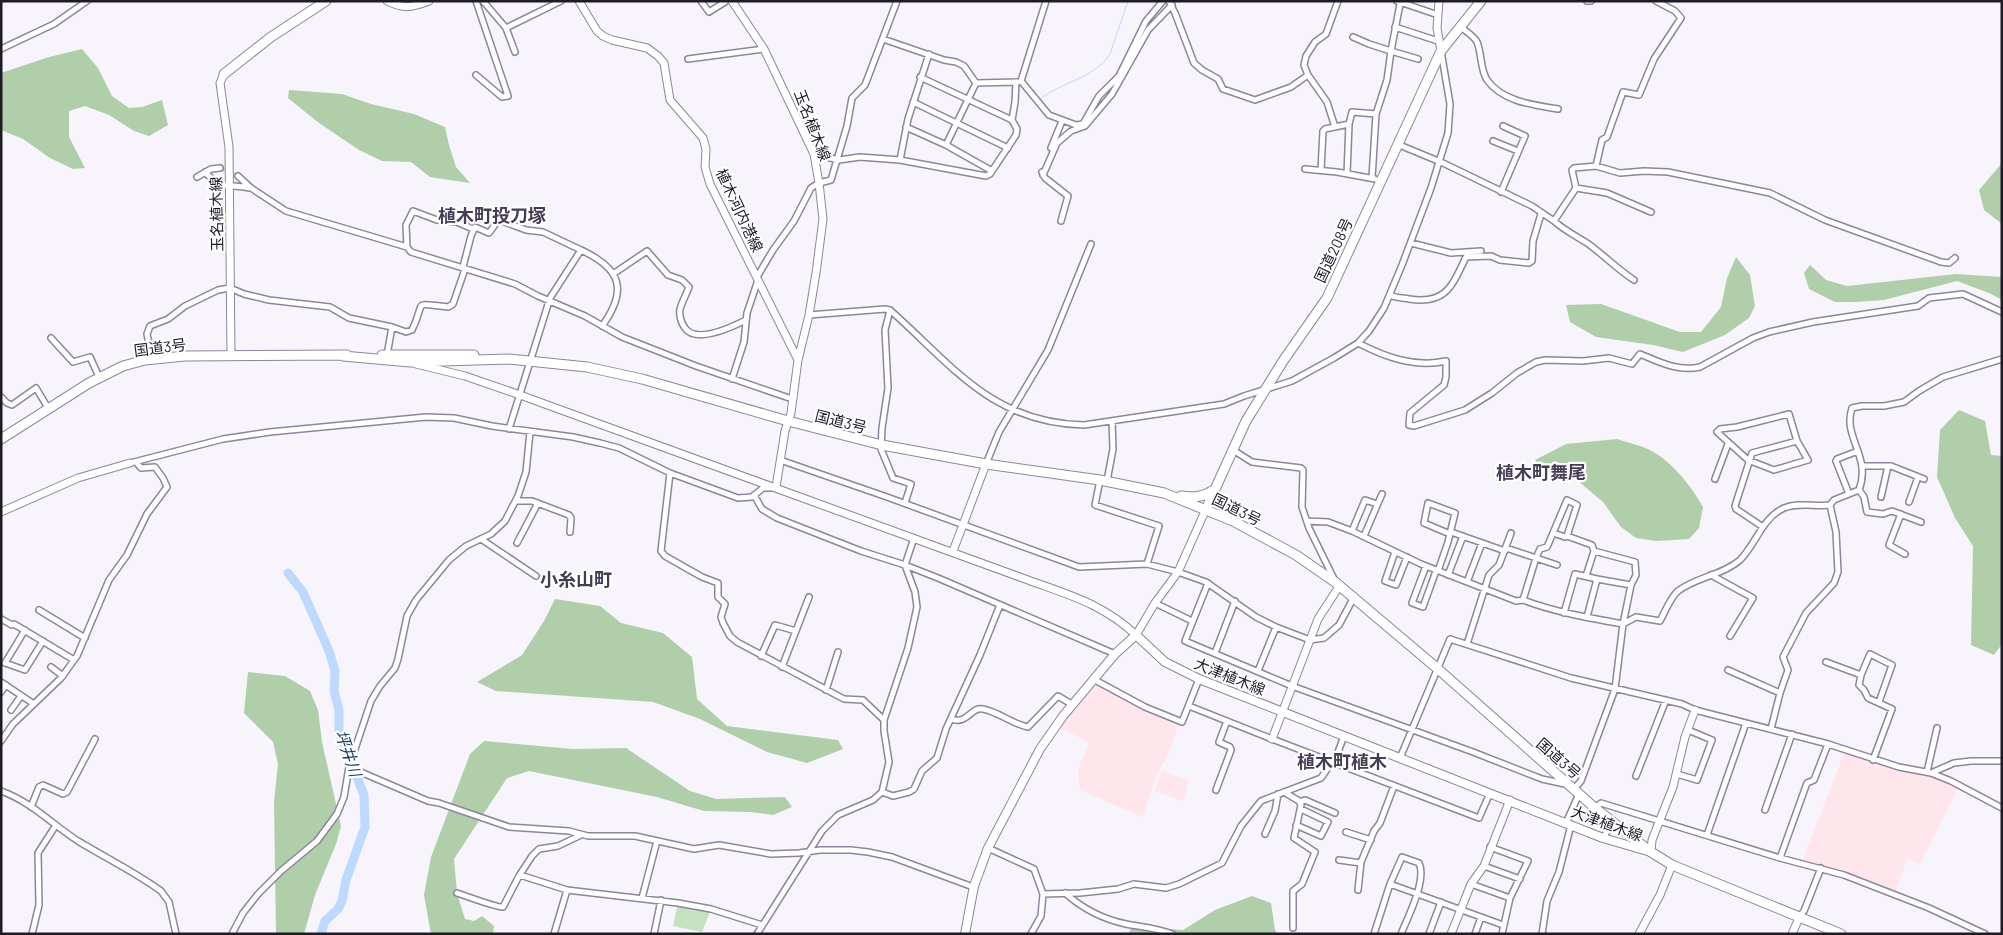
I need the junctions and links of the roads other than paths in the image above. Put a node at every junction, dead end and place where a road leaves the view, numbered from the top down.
1 (87, 1) edge
2 (326, 1) edge
3 (387, 1) edge
4 (429, 1) edge
5 (476, 1) edge
6 (483, 1) edge
7 (560, 1) edge
8 (579, 1) edge
9 (701, 1) edge
10 (897, 1) edge
11 (1046, 1) edge
12 (1163, 1) edge
13 (1338, 1) edge
14 (1439, 1) edge
15 (1481, 1) edge
16 (1656, 1) edge
17 (729, 2) edge
18 (1398, 2) edge
19 (1170, 3) edge
20 (1438, 15) junction
21 (1459, 26) junction
22 (1395, 27) junction
23 (506, 28) junction
24 (1353, 37) dead end
25 (883, 39) junction
26 (1438, 41) junction
27 (1, 49) edge
28 (764, 49) junction
29 (1391, 51) junction
30 (1441, 51) junction
31 (516, 52) dead end
32 (929, 54) junction
33 (688, 59) dead end
34 (1418, 59) dead end
35 (224, 74) joint
36 (476, 75) dead end
37 (1308, 75) junction
38 (920, 78) junction
39 (1019, 82) junction
40 (976, 83) junction
41 (968, 98) junction
42 (913, 102) junction
43 (1558, 109) dead end
44 (1376, 114) junction
45 (1012, 120) junction
46 (1062, 121) junction
47 (956, 122) junction
48 (1349, 124) junction
49 (1503, 126) dead end
50 (906, 127) junction
51 (1335, 127) junction
52 (1493, 141) dead end
53 (1397, 144) junction
54 (946, 145) junction
55 (1008, 148) junction
56 (1518, 151) junction
57 (814, 154) junction
58 (838, 160) junction
59 (900, 160) junction
60 (1439, 161) junction
61 (1596, 166) junction
62 (220, 168) tunnel mouth
63 (1305, 169) dead end
64 (1321, 170) junction
65 (992, 171) junction
66 (205, 172) junction
67 (1347, 174) junction
68 (1043, 175) junction
69 (238, 176) tunnel mouth
70 (197, 177) dead end
71 (1376, 180) junction
72 (819, 183) junction
73 (229, 186) junction
74 (251, 188) junction
75 (1576, 188) junction
76 (1501, 192) junction
77 (1651, 212) dead end
78 (1542, 214) junction
79 (1061, 221) dead end
80 (1554, 221) junction
81 (473, 229) junction
82 (1411, 242) junction
83 (1091, 244) dead end
84 (407, 247) junction
85 (581, 250) junction
86 (1481, 251) dead end
87 (1451, 253) junction
88 (1466, 257) junction
89 (1955, 258) dead end
90 (465, 269) junction
91 (613, 274) junction
92 (758, 279) junction
93 (1634, 280) dead end
94 (230, 288) junction
95 (1390, 295) junction
96 (550, 301) junction
97 (890, 310) junction
98 (2002, 312) edge
99 (809, 315) junction
100 (746, 320) junction
101 (602, 326) junction
102 (392, 328) junction
103 (51, 338) dead end
104 (1358, 343) junction
105 (387, 355) junction
106 (420, 355) junction
107 (231, 356) junction
108 (343, 356) junction
109 (152, 359) junction
110 (509, 359) junction
111 (2002, 359) edge
112 (529, 360) junction
113 (798, 360) junction
114 (410, 362) junction
115 (436, 362) junction
116 (465, 376) junction
117 (99, 377) junction
118 (732, 379) junction
119 (1265, 391) junction
120 (520, 395) junction
121 (1, 398) edge
122 (792, 399) junction
123 (48, 408) junction
124 (1011, 410) junction
125 (1112, 421) junction
126 (788, 422) junction
127 (509, 429) junction
128 (530, 432) junction
129 (1, 439) edge
130 (1797, 441) junction
131 (1728, 444) junction
132 (882, 445) junction
133 (1233, 450) junction
134 (1858, 450) junction
135 (780, 460) junction
136 (1749, 461) junction
137 (133, 463) junction
138 (986, 464) junction
139 (1863, 466) junction
140 (1888, 466) junction
141 (670, 473) junction
142 (1715, 479) dead end
143 (1102, 482) junction
144 (776, 488) junction
145 (1215, 489) junction
146 (1859, 490) junction
147 (1164, 493) junction
148 (1382, 494) dead end
149 (1849, 494) junction
150 (754, 495) junction
151 (1881, 496) dead end
152 (516, 501) junction
153 (1909, 502) dead end
154 (538, 503) junction
155 (905, 503) junction
156 (1377, 504) junction
157 (1830, 505) junction
158 (1206, 509) junction
159 (1, 512) edge
160 (1901, 514) junction
161 (1307, 522) junction
162 (1921, 522) dead end
163 (962, 524) junction
164 (1763, 527) junction
165 (1352, 531) junction
166 (570, 532) dead end
167 (1450, 533) junction
168 (1511, 533) dead end
169 (1553, 533) junction
170 (1364, 536) junction
171 (1463, 536) junction
172 (1567, 536) junction
173 (914, 538) junction
174 (481, 539) junction
175 (517, 543) dead end
176 (1482, 543) junction
177 (1506, 549) junction
178 (1594, 551) junction
179 (953, 552) junction
180 (1395, 552) junction
181 (1905, 554) dead end
182 (1407, 557) junction
183 (1536, 558) junction
184 (1147, 564) junction
185 (905, 565) junction
186 (1426, 566) junction
187 (1557, 566) dead end
188 (1437, 571) junction
189 (1178, 572) junction
190 (1448, 575) junction
191 (1711, 575) junction
192 (536, 576) dead end
193 (1586, 576) junction
194 (1598, 579) junction
195 (1467, 582) junction
196 (1208, 583) junction
197 (1338, 583) junction
198 (1631, 585) junction
199 (1484, 588) junction
200 (809, 597) dead end
201 (1354, 597) junction
202 (1523, 600) junction
203 (1235, 601) junction
204 (1154, 603) junction
205 (1000, 604) junction
206 (39, 610) dead end
207 (1564, 612) junction
208 (1587, 617) junction
209 (1, 619) edge
210 (1192, 621) junction
211 (1623, 624) junction
212 (1276, 627) junction
213 (25, 630) junction
214 (796, 631) junction
215 (1136, 635) junction
216 (1730, 636) dead end
217 (85, 638) junction
218 (1310, 640) junction
219 (44, 641) junction
220 (1467, 644) junction
221 (838, 652) dead end
222 (1215, 653) junction
223 (1115, 654) junction
224 (761, 656) junction
225 (74, 660) junction
226 (1826, 662) dead end
227 (51, 667) dead end
228 (782, 667) junction
229 (1438, 669) junction
230 (1728, 670) dead end
231 (1258, 671) junction
232 (1861, 675) junction
233 (63, 676) junction
234 (1199, 679) junction
235 (1094, 680) junction
236 (4, 684) edge
237 (1292, 686) junction
238 (1615, 689) junction
239 (826, 690) junction
240 (1, 692) edge
241 (1780, 693) junction
242 (21, 696) junction
243 (1666, 700) junction
244 (1879, 702) junction
245 (34, 704) junction
246 (1073, 705) junction
247 (1189, 706) junction
248 (11, 710) dead end
249 (1695, 710) junction
250 (1281, 711) junction
251 (951, 719) junction
252 (884, 720) junction
253 (1227, 721) junction
254 (1746, 723) junction
255 (1937, 728) dead end
256 (1771, 729) junction
257 (1688, 730) junction
258 (1412, 731) junction
259 (1792, 734) junction
260 (1344, 736) junction
261 (95, 739) dead end
262 (1272, 739) junction
263 (1, 741) edge
264 (1828, 744) junction
265 (1400, 758) junction
266 (1873, 760) junction
267 (2002, 761) edge
268 (1333, 763) junction
269 (349, 766) junction
270 (1929, 773) junction
271 (1677, 774) junction
272 (1636, 776) dead end
273 (1394, 786) junction
274 (1574, 789) junction
275 (1216, 790) dead end
276 (1, 791) edge
277 (882, 792) junction
278 (1281, 793) junction
279 (1490, 793) junction
280 (1510, 800) junction
281 (1300, 802) junction
282 (31, 807) junction
283 (2002, 807) edge
284 (1595, 808) junction
285 (1301, 809) junction
286 (1765, 810) dead end
287 (1335, 813) dead end
288 (1659, 821) junction
289 (1613, 822) junction
290 (1569, 824) junction
291 (56, 825) junction
292 (1296, 825) junction
293 (1346, 832) dead end
294 (1265, 834) dead end
295 (581, 835) junction
296 (1708, 835) junction
297 (1602, 838) junction
298 (1371, 840) junction
299 (657, 842) junction
300 (1490, 847) junction
301 (988, 848) junction
302 (809, 852) junction
303 (1651, 852) junction
304 (1780, 858) junction
305 (1339, 860) dead end
306 (1361, 864) junction
307 (1672, 865) junction
308 (1484, 866) junction
309 (1821, 868) junction
310 (520, 875) junction
311 (1520, 879) junction
312 (1390, 884) junction
313 (1471, 884) junction
314 (974, 886) junction
315 (567, 890) junction
316 (1358, 890) dead end
317 (457, 893) dead end
318 (1064, 893) junction
319 (1043, 894) junction
320 (1417, 894) junction
321 (642, 898) junction
322 (1510, 898) junction
323 (661, 900) junction
324 (1441, 902) junction
325 (1461, 909) junction
326 (1481, 917) junction
327 (1799, 918) junction
328 (762, 925) junction
329 (1503, 925) junction
330 (1293, 928) dead end
331 (32, 934) edge
332 (176, 934) edge
333 (232, 934) edge
334 (554, 934) edge
335 (654, 934) edge
336 (757, 934) edge
337 (965, 934) edge
338 (1031, 934) edge
339 (1172, 934) edge
340 (1374, 934) edge
341 (1401, 934) edge
342 (1429, 934) edge
343 (1451, 934) edge
344 (1475, 934) edge
345 (1502, 934) edge
346 (1542, 934) edge
347 (1639, 934) edge
348 (1792, 934) edge
349 (1841, 934) edge
350 (1985, 934) edge

1 - 27 street
2 - 35 highway
3 - 4 street
5 - 36 street
6 - 23 street
7 - 23 street
8 - 92 street, 植木河内港線
9 - 17 street
10 - 25 street
11 - 39 street
12 - 46 street
13 - 37 street
14 - 20 street
15 - 21 highway, 国道208号
16 - 61 street
17 - 28 street, 玉名植木線
18 - 20 street
18 - 22 street
19 - 37 street
19 - 68 street
20 - 26 street
21 - 30 highway, 国道208号
21 - 43 street
22 - 26 street
22 - 29 street
23 - 31 street
24 - 29 street
25 - 32 street
25 - 58 street
26 - 30 street
28 - 33 street
28 - 57 street, 玉名植木線
29 - 34 street
29 - 44 street
30 - 53 highway, 国道208号
30 - 60 street
32 - 38 street
32 - 40 street
35 - 73 street, 玉名植木線
37 - 51 street
38 - 41 street
38 - 42 street
39 - 40 street
39 - 45 street
39 - 46 street
40 - 41 street
41 - 45 street
41 - 47 street
42 - 47 street
42 - 50 street
44 - 48 street
44 - 71 street
45 - 55 street
46 - 68 street
47 - 54 street
47 - 55 street
48 - 51 street
48 - 67 street
49 - 56 street
50 - 54 street
50 - 59 street
51 - 64 street
52 - 56 street
53 - 60 street
53 - 71 highway, 国道208号
54 - 65 street
55 - 65 street
56 - 76 street
57 - 58 street
57 - 72 street, 玉名植木線
58 - 59 street
58 - 72 street
59 - 65 street
60 - 76 street
60 - 82 street
61 - 75 street
61 - 89 street
62 - 66 street
63 - 64 street
64 - 67 street
66 - 70 street
66 - 73 street
67 - 71 street
68 - 79 street
69 - 74 street
71 - 119 highway, 国道208号
72 - 92 street
72 - 99 street, 玉名植木線
73 - 74 street
73 - 94 street, 玉名植木線
74 - 84 street
75 - 77 street
75 - 80 street
76 - 78 street
78 - 80 street
78 - 88 street
80 - 93 street
81 - 84 street
81 - 85 street
81 - 90 street
82 - 87 street
82 - 95 street
83 - 124 street
84 - 90 street
85 - 91 street
85 - 96 street
86 - 87 street
87 - 88 street
88 - 95 street
90 - 96 street
90 - 102 street
91 - 100 street
91 - 101 street
92 - 100 street
92 - 113 street, 植木河内港線
94 - 102 street
94 - 107 street, 玉名植木線
94 - 109 street
95 - 104 street
96 - 101 street
96 - 112 street
97 - 99 street
97 - 124 street
97 - 132 street
98 - 104 street
99 - 113 street, 玉名植木線
100 - 118 street
101 - 118 street
102 - 105 street
103 - 117 street
104 - 119 street
105 - 106 highway, 国道3号
105 - 108 highway, 国道3号
106 - 110 highway, 国道3号
106 - 115 street
107 - 108 highway, 国道3号
107 - 109 highway, 国道3号
108 - 114 highway, 国道3号
109 - 117 highway, 国道3号
110 - 112 highway, 国道3号
110 - 115 highway, 国道3号
111 - 134 street
112 - 120 street
112 - 126 highway, 国道3号
113 - 122 street
114 - 115 highway, 国道3号
114 - 116 street
115 - 116 street
116 - 120 street
117 - 123 highway, 国道3号
118 - 122 street
119 - 125 street
119 - 133 highway, 国道208号
120 - 127 street
120 - 144 street
121 - 123 street
122 - 126 street
123 - 129 highway, 国道3号
124 - 125 street
124 - 138 street
125 - 143 street
126 - 132 highway, 国道3号
126 - 135 street
127 - 128 street
127 - 137 street
128 - 141 street
128 - 152 street
130 - 131 street
130 - 136 street
130 - 136 street
131 - 136 street
131 - 142 street
132 - 138 highway, 国道3号
132 - 155 street
133 - 145 highway, 国道208号
133 - 161 street
134 - 139 street
134 - 149 street
135 - 144 street
135 - 155 street
136 - 164 street
137 - 159 street
137 - 217 street
138 - 143 highway, 国道3号
138 - 163 street
139 - 140 street
139 - 146 street
140 - 151 street
140 - 153 street
141 - 150 street
141 - 224 street
143 - 147 highway, 国道3号
143 - 158 street
143 - 184 street
144 - 150 street
144 - 173 street
145 - 147 highway
145 - 158 highway, 国道208号
146 - 149 street
146 - 160 street
147 - 158 highway, 国道3号
148 - 156 street
149 - 157 street
150 - 185 street
152 - 154 street
152 - 174 street
154 - 166 street
154 - 175 street
155 - 163 street
156 - 165 street
156 - 170 street
157 - 164 street
157 - 241 street
158 - 189 street
158 - 197 highway, 国道3号
160 - 162 street
160 - 181 street
161 - 165 street
161 - 197 street
163 - 179 street
163 - 184 street
164 - 191 street
165 - 170 street
167 - 167 street
167 - 171 street
167 - 188 street
168 - 177 street
169 - 172 street
169 - 172 street
169 - 183 street
170 - 180 street
171 - 176 street
171 - 190 street
172 - 178 street
173 - 179 street
173 - 185 street
174 - 192 street
174 - 269 street
176 - 177 street
176 - 195 street
177 - 183 street
177 - 199 street
178 - 193 street
178 - 198 street
179 - 215 street
180 - 182 street
180 - 182 street
182 - 186 street
183 - 187 street
183 - 202 street
184 - 189 street
185 - 205 street
185 - 252 street
186 - 188 street
186 - 188 street
188 - 190 street
189 - 196 street
189 - 204 street
190 - 195 street
191 - 211 street
191 - 216 street
193 - 194 street
193 - 207 street
194 - 198 street
194 - 208 street
195 - 199 street
196 - 203 street
196 - 210 street
197 - 201 highway, 国道3号
197 - 218 street
198 - 211 street
199 - 202 street
199 - 220 street
200 - 214 street
201 - 218 street
201 - 229 highway, 国道3号
202 - 207 street
203 - 212 street
203 - 222 street
204 - 210 street
204 - 215 street
205 - 223 street
205 - 251 street
206 - 217 street
207 - 208 street
208 - 211 street
209 - 213 street
210 - 222 street
211 - 238 street
212 - 218 street
212 - 231 street
213 - 219 street
213 - 219 street
214 - 224 street
214 - 228 street
215 - 223 main road
215 - 234 main road, 大津植木線
217 - 225 street
218 - 237 street
219 - 225 street
220 - 229 street
220 - 238 street
221 - 239 street
222 - 231 street
223 - 235 main road
224 - 228 street
225 - 233 street
226 - 232 street
227 - 233 street
228 - 239 street
229 - 258 street
229 - 274 highway, 国道3号
230 - 241 street
231 - 237 street
232 - 244 street
232 - 244 street
233 - 245 street
234 - 247 street
234 - 250 main road, 大津植木線
235 - 246 main road
235 - 247 street
236 - 240 street
236 - 242 street
237 - 250 street
237 - 258 street
238 - 243 street
238 - 274 street
239 - 252 street
241 - 256 street
242 - 245 street
242 - 248 street
243 - 249 street
243 - 272 street
244 - 266 street
245 - 263 street
246 - 251 street
246 - 301 main road
247 - 253 street
249 - 254 street
249 - 257 street
250 - 260 main road, 大津植木線
250 - 262 street
251 - 277 street
252 - 277 street
253 - 262 street
253 - 275 street
254 - 256 street
254 - 296 street
255 - 270 street
256 - 259 street
257 - 271 street
257 - 271 street
258 - 265 street
258 - 274 street
259 - 264 street
259 - 286 street
260 - 265 main road, 大津植木線
260 - 268 street
261 - 282 street
262 - 268 street
264 - 266 street
264 - 304 street
265 - 279 main road, 大津植木線
266 - 270 street
267 - 270 street
268 - 273 street
268 - 278 street
269 - 295 street
269 - 333 street
270 - 283 street
271 - 288 street
273 - 279 street
273 - 298 street
274 - 284 highway, 国道3号
274 - 290 street
276 - 282 street
277 - 302 street
278 - 281 street
278 - 294 street
278 - 318 street
279 - 280 main road, 大津植木線
280 - 290 main road, 大津植木線
280 - 300 street
281 - 285 street
281 - 287 street
282 - 291 street
284 - 288 street
284 - 289 highway, 国道3号
285 - 292 street
285 - 292 street
288 - 296 street
288 - 303 street
289 - 297 street
289 - 303 highway, 国道3号
290 - 297 main road, 大津植木線
290 - 346 street
291 - 331 street
291 - 332 street
292 - 330 street
293 - 298 street
295 - 299 street
295 - 310 street
296 - 304 street
297 - 303 main road, 大津植木線
298 - 306 street
299 - 302 street
299 - 321 street
300 - 308 street
300 - 311 street
301 - 314 main road
301 - 319 street
302 - 314 street
302 - 328 street
303 - 307 highway, 国道3号
304 - 309 street
305 - 306 street
306 - 316 street
307 - 327 highway, 国道3号
307 - 347 street
308 - 311 street
308 - 313 street
309 - 327 street
309 - 350 street
310 - 315 street
310 - 317 street
311 - 322 street
312 - 320 street
312 - 320 street
312 - 340 street
313 - 322 street
313 - 325 street
314 - 337 main road
315 - 321 street
315 - 334 street
318 - 319 street
318 - 339 street
319 - 338 street
320 - 324 street
320 - 341 street
321 - 323 street
322 - 329 street
323 - 328 street
323 - 335 street
324 - 325 street
324 - 342 street
325 - 326 street
325 - 343 street
326 - 329 street
326 - 344 street
327 - 348 street
327 - 349 highway, 国道3号
328 - 336 street
329 - 345 street

